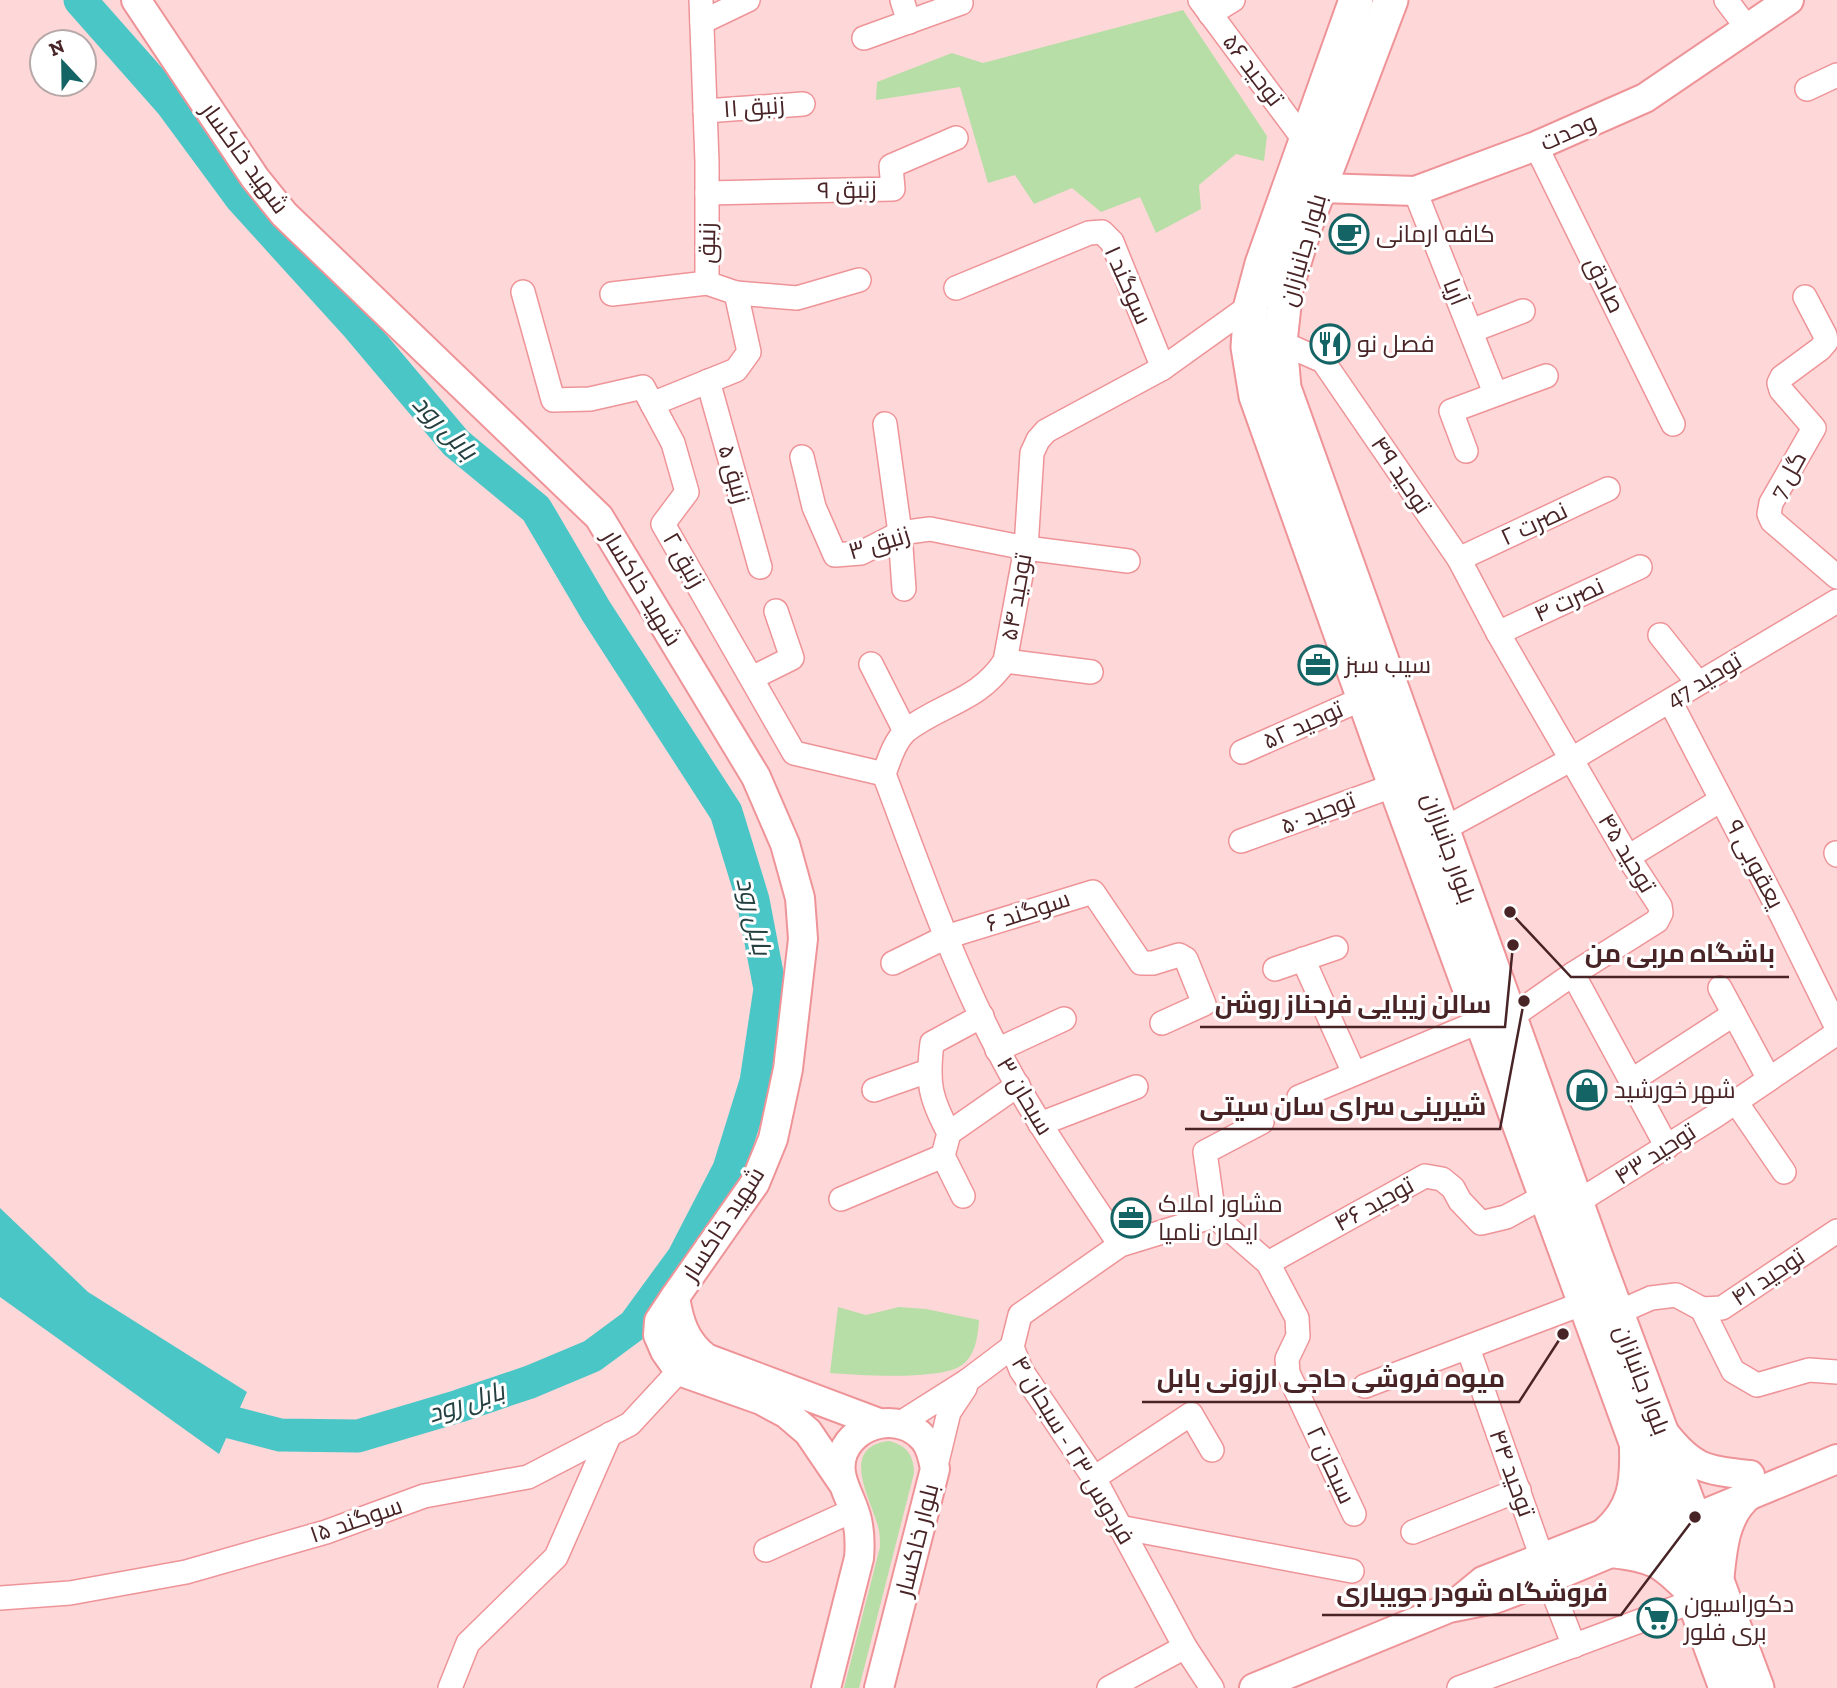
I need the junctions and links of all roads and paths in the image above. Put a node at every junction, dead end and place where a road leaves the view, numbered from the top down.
1 (136, 0) edge
2 (748, 0) edge
3 (902, 0) edge
4 (1233, 0) edge
5 (1356, 0) edge
6 (1391, 0) edge
7 (1726, 0) edge
8 (1789, 0) edge
9 (961, 3) dead end
10 (1205, 7) edge
11 (701, 11) edge
12 (909, 22) junction
13 (1748, 29) junction
14 (864, 38) dead end
15 (1837, 75) edge
16 (1807, 89) dead end
17 (803, 104) dead end
18 (705, 111) junction
19 (956, 138) dead end
20 (1305, 141) junction
21 (1536, 146) junction
22 (1320, 188) junction
23 (1415, 191) junction
24 (707, 193) junction
25 (859, 280) dead end
26 (707, 283) junction
27 (956, 288) dead end
28 (523, 292) dead end
29 (736, 293) junction
30 (612, 294) dead end
31 (1805, 298) dead end
32 (1251, 305) junction
33 (1523, 311) dead end
34 (1471, 331) junction
35 (1280, 342) junction
36 (1163, 368) junction
37 (1546, 376) dead end
38 (708, 381) junction
39 (1495, 393) junction
40 (652, 404) junction
41 (885, 424) dead end
42 (1673, 424) dead end
43 (1466, 451) dead end
44 (802, 457) dead end
45 (1608, 489) dead end
46 (900, 533) junction
47 (1026, 548) junction
48 (1459, 559) junction
49 (1128, 561) dead end
50 (760, 567) dead end
51 (1640, 567) dead end
52 (1837, 578) edge
53 (904, 589) dead end
54 (1837, 601) edge
55 (776, 611) dead end
56 (1498, 633) junction
57 (1660, 635) dead end
58 (1005, 661) junction
59 (871, 664) dead end
60 (1091, 672) dead end
61 (752, 678) junction
62 (1698, 683) junction
63 (1364, 698) junction
64 (1670, 701) junction
65 (905, 731) junction
66 (1242, 752) dead end
67 (1572, 759) junction
68 (884, 774) junction
69 (1395, 785) junction
70 (1721, 800) junction
71 (1442, 830) junction
72 (1241, 841) dead end
73 (1628, 857) junction
74 (946, 937) junction
75 (1336, 948) dead end
76 (1303, 959) junction
77 (892, 963) dead end
78 (1275, 969) dead end
79 (1573, 974) junction
80 (1720, 988) dead end
81 (1734, 1014) junction
82 (982, 1016) junction
83 (1064, 1019) dead end
84 (1496, 1019) junction
85 (1162, 1023) dead end
86 (1837, 1031) edge
87 (997, 1050) junction
88 (928, 1071) junction
89 (1354, 1073) junction
90 (1769, 1079) junction
91 (1631, 1081) junction
92 (1018, 1085) junction
93 (1136, 1087) dead end
94 (874, 1090) dead end
95 (1299, 1097) dead end
96 (1736, 1101) junction
97 (1262, 1122) dead end
98 (1040, 1124) junction
99 (949, 1133) junction
100 (1667, 1147) junction
101 (943, 1156) junction
102 (1784, 1172) dead end
103 (963, 1196) dead end
104 (841, 1199) dead end
105 (1561, 1200) junction
106 (1214, 1216) junction
107 (1837, 1231) edge
108 (1120, 1245) junction
109 (1268, 1263) junction
110 (675, 1297) junction
111 (1584, 1303) junction
112 (1702, 1309) junction
113 (1617, 1313) junction
114 (1012, 1347) junction
115 (1468, 1348) junction
116 (679, 1371) junction
117 (1837, 1373) edge
118 (967, 1381) junction
119 (1365, 1387) dead end
120 (889, 1423) junction
121 (1646, 1431) junction
122 (610, 1434) junction
123 (1837, 1440) edge
124 (1212, 1450) dead end
125 (1837, 1459) edge
126 (935, 1470) junction
127 (1094, 1478) junction
128 (842, 1482) junction
129 (1751, 1484) junction
130 (1519, 1490) junction
131 (854, 1510) junction
132 (1354, 1514) dead end
133 (1677, 1514) junction
134 (1119, 1527) junction
135 (1413, 1532) dead end
136 (1606, 1544) junction
137 (766, 1550) dead end
138 (1545, 1568) junction
139 (1352, 1571) dead end
140 (1701, 1592) junction
141 (0, 1598) edge
142 (1574, 1646) junction
143 (1185, 1647) junction
144 (450, 1688) edge
145 (826, 1688) edge
146 (879, 1688) edge
147 (1109, 1688) edge
148 (1212, 1688) edge
149 (1254, 1688) edge
150 (1459, 1688) edge
151 (1726, 1688) edge
152 (1757, 1688) edge

1 - 110 main road, شهید خاکسار
2 - 11 street
3 - 12 street
4 - 10 street
5 - 20 highway, بلوار جانبازان
6 - 22 highway, بلوار جانبازان
7 - 13 street
8 - 13 main road, وحدت
9 - 12 street
10 - 20 street, توحید ۵۶
11 - 18 street, زنبق
12 - 14 street
13 - 21 main road, وحدت
15 - 16 street
17 - 18 street, زنبق ۱۱
18 - 24 street, زنبق
19 - 24 street, زنبق ۹
20 - 32 highway, بلوار جانبازان
21 - 23 main road, وحدت
21 - 42 street, صادق
22 - 23 main road, وحدت
22 - 35 highway, بلوار جانبازان
23 - 34 street, آریا
24 - 26 street, زنبق
25 - 29 street
26 - 29 street, زنبق
26 - 30 street
27 - 36 street, سوگند ۱
28 - 40 street
29 - 38 street, زنبق
31 - 52 street, گل 7
32 - 36 street, توحید ۵۴
32 - 63 highway, بلوار جانبازان
33 - 34 street
34 - 39 street, آریا
35 - 48 street, توحید ۴۹
35 - 71 highway, بلوار جانبازان
36 - 47 street, توحید ۵۴
37 - 39 street
38 - 40 street, زنبق
38 - 50 street, زنبق ۵
39 - 43 street
40 - 61 street, زنبق ۲
41 - 46 street
44 - 46 street, زنبق ۳
45 - 48 street, نصرت ۲
46 - 47 street, زنبق ۳
46 - 53 street
47 - 49 street, زنبق ۳
47 - 58 street, توحید ۵۴
48 - 56 street, توحید ۴۹
51 - 56 street, نصرت ۴
54 - 62 street, توحید 47
55 - 61 street
56 - 67 street, توحید ۴۵
57 - 62 street
58 - 60 street
58 - 65 street, توحید ۵۴
59 - 65 street
61 - 68 street, زنبق ۲
62 - 64 street, توحید 47
63 - 66 street, توحید ۵۲
63 - 69 highway, بلوار جانبازان
64 - 67 street, توحید 47
64 - 70 street, یعقوبی ۹
65 - 68 street
67 - 71 street, توحید 47
67 - 73 street, توحید ۴۵
68 - 74 street
69 - 72 street, توحید ۵۰
69 - 84 highway, بلوار جانبازان
70 - 73 street
70 - 86 street, یعقوبی ۹
71 - 84 highway, بلوار جانبازان
73 - 79 street, توحید ۴۵
74 - 77 street
74 - 82 street, سبحان ۳
74 - 85 street, سوگند ۶
75 - 76 street
76 - 78 street
76 - 89 street
79 - 84 street, توحید ۴۵
79 - 91 street
80 - 81 street
81 - 90 street
81 - 91 street
82 - 87 street, سبحان ۳
82 - 88 street
83 - 87 street
84 - 89 street, توحید ۴۵
84 - 105 highway, بلوار جانبازان
86 - 90 street, توحید ۴۳
87 - 92 street, سبحان ۳
88 - 94 street
88 - 99 street
89 - 95 street, توحید ۴۵
90 - 96 street, توحید ۴۳
91 - 100 street
92 - 98 street, سبحان ۳
92 - 99 street
93 - 98 street
96 - 100 street, توحید ۴۳
96 - 102 street
97 - 106 street
98 - 108 street, سبحان ۳
99 - 101 street
100 - 105 street, توحید ۴۳
101 - 103 street
101 - 104 street
105 - 109 street, توحید ۴۶
105 - 111 highway, بلوار جانبازان
105 - 113 highway, بلوار جانبازان
106 - 108 street, فردوس ۲۳ - سبحان ۴
106 - 109 street
107 - 112 street, توحید ۴۱
108 - 114 street, فردوس ۲۳ - سبحان ۴
109 - 132 street, سبحان ۲
110 - 116 main road, شهید خاکسار
110 - 120 main road, بلوار خاکسار
111 - 115 street
111 - 121 highway, بلوار جانبازان
112 - 113 street, توحید ۴۱
112 - 117 street
113 - 121 highway, بلوار جانبازان
114 - 118 street
114 - 127 street, فردوس ۲۳ - سبحان ۴
115 - 119 street
115 - 130 street, توحید ۴۴
116 - 122 street, سوگند ۱۵
116 - 128 main road
118 - 120 street
118 - 126 street
120 - 126 main road, بلوار خاکسار
120 - 128 main road
121 - 129 main road
121 - 133 highway, بلوار جانبازان
121 - 136 main road
122 - 141 street, سوگند ۱۵
122 - 144 street
123 - 129 main road
124 - 127 street
125 - 129 main road
126 - 146 main road, بلوار خاکسار
127 - 134 street, فردوس ۲۳ - سبحان ۴
128 - 131 main road
129 - 133 main road
129 - 140 main road
130 - 135 street
130 - 138 street, توحید ۴۴
131 - 137 street
131 - 145 main road
133 - 136 main road
133 - 140 highway, بلوار جانبازان
134 - 139 street
134 - 143 street, فردوس ۲۳ - سبحان ۴
136 - 138 main road
136 - 140 main road
138 - 142 street, توحید ۴۴
138 - 149 main road
140 - 142 street
140 - 151 highway, بلوار جانبازان
140 - 152 highway, بلوار جانبازان
142 - 150 street
143 - 147 street
143 - 148 street, فردوس ۲۳ - سبحان ۴

